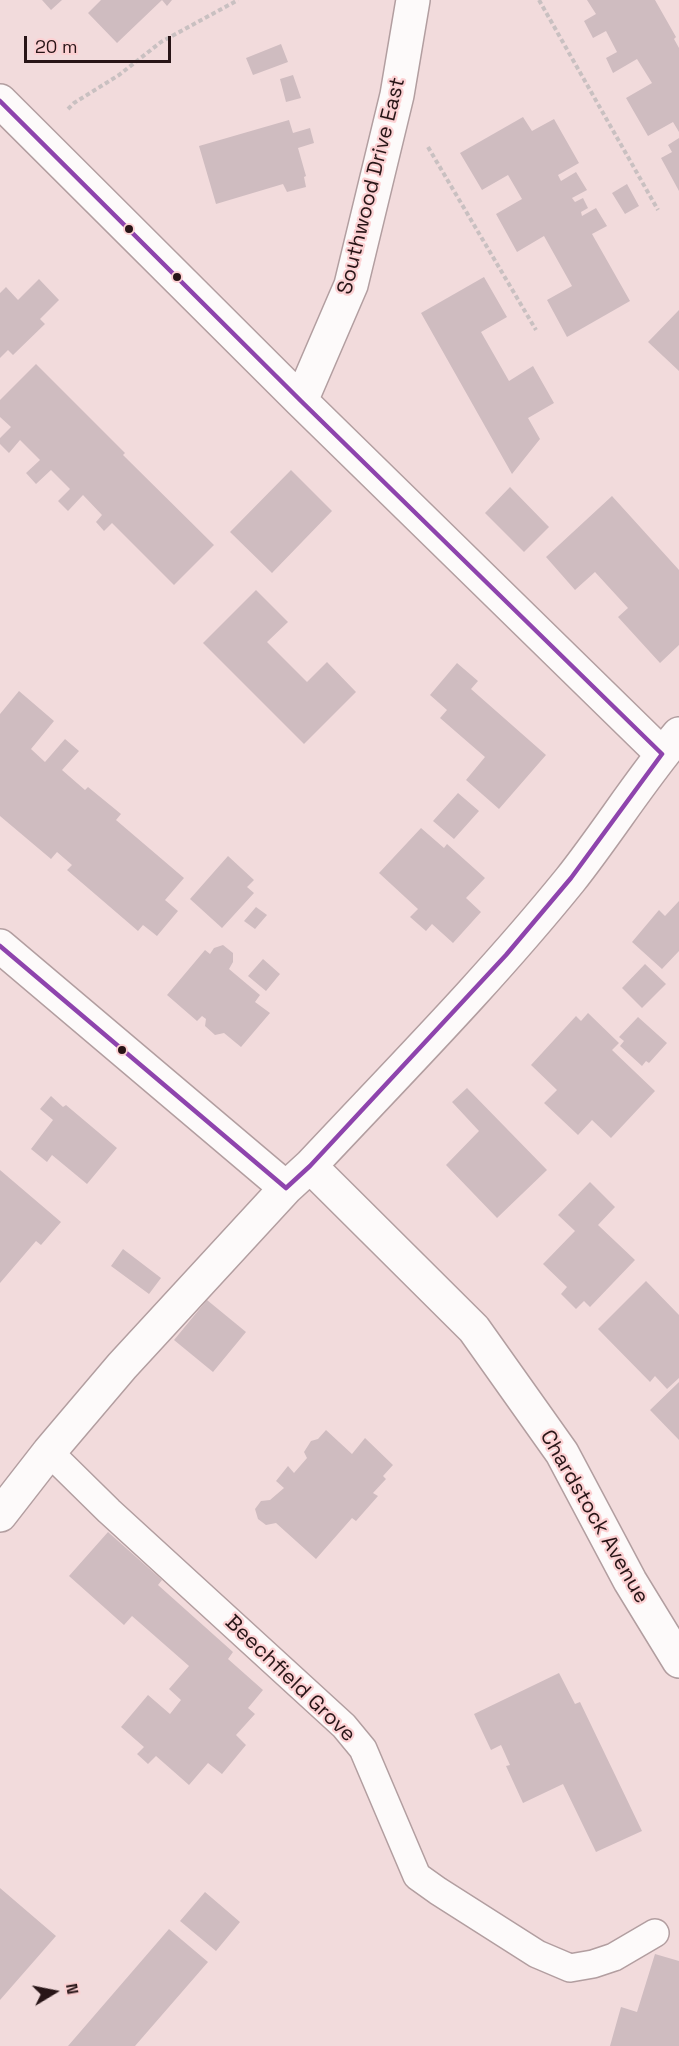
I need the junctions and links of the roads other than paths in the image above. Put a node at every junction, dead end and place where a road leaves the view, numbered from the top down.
1 (413, 0) edge
2 (0, 101) edge
3 (301, 401) junction
4 (671, 744) edge
5 (0, 946) edge
6 (310, 1166) junction
7 (286, 1188) junction
8 (49, 1452) junction
9 (0, 1515) edge
10 (679, 1661) edge
11 (655, 1933) dead end

1 - 3 street, Southwood Drive East
2 - 3 street
3 - 4 street
4 - 6 street
5 - 7 street
6 - 7 street
6 - 10 street, Chardstock Avenue
7 - 8 street
8 - 9 street
8 - 11 lane, Beechfield Grove

